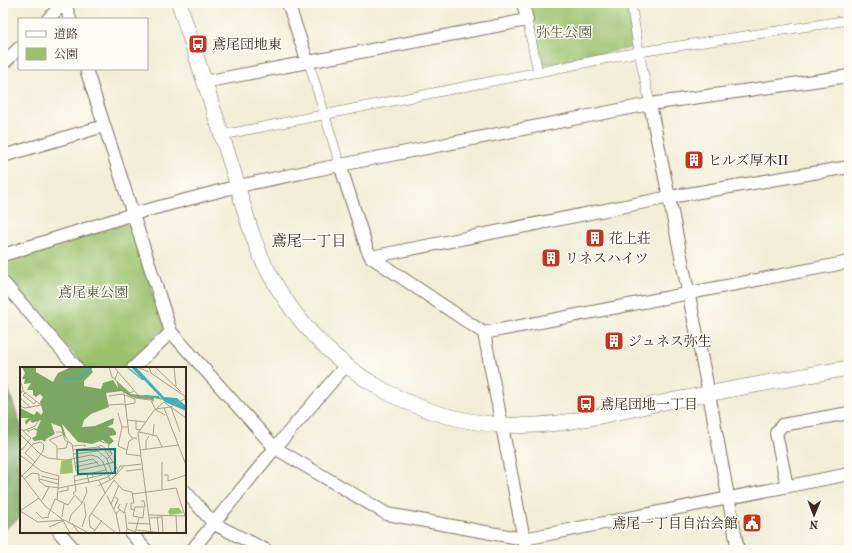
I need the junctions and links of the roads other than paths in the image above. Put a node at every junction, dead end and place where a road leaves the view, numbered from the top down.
1 (64, 3) edge
2 (179, 3) edge
3 (288, 3) edge
4 (523, 3) edge
5 (631, 3) edge
6 (49, 18) edge
7 (70, 18) edge
8 (527, 20) junction
9 (849, 20) edge
10 (18, 49) edge
11 (639, 52) junction
12 (309, 63) junction
13 (3, 64) edge
14 (86, 70) edge
15 (538, 72) junction
16 (849, 76) edge
17 (204, 82) junction
18 (650, 104) junction
19 (325, 115) junction
20 (104, 126) junction
21 (222, 136) junction
22 (3, 156) edge
23 (340, 165) junction
24 (849, 167) edge
25 (238, 186) junction
26 (670, 197) junction
27 (133, 214) junction
28 (3, 255) edge
29 (371, 257) junction
30 (849, 262) edge
31 (3, 282) edge
32 (688, 292) junction
33 (171, 332) junction
34 (484, 333) junction
35 (346, 365) junction
36 (76, 367) edge
37 (134, 367) edge
38 (849, 368) edge
39 (709, 394) junction
40 (849, 413) edge
41 (502, 425) junction
42 (275, 448) junction
43 (849, 474) edge
44 (787, 486) junction
45 (186, 491) edge
46 (728, 498) junction
47 (214, 524) junction
48 (60, 533) edge
49 (131, 533) edge
50 (525, 545) edge
51 (75, 550) edge
52 (146, 550) edge
53 (192, 550) edge
54 (266, 550) edge
55 (738, 550) edge

1 - 6 street
1 - 7 street
2 - 17 street
3 - 12 street
4 - 8 street
5 - 11 street
8 - 12 street
8 - 15 street
9 - 11 street
10 - 13 street
11 - 15 street
11 - 18 street
12 - 17 street
12 - 19 street
14 - 20 street
15 - 19 street
16 - 18 street
17 - 21 street
18 - 23 street
18 - 26 street
19 - 21 street
19 - 23 street
20 - 22 street
20 - 27 street
21 - 25 street
23 - 25 street
23 - 29 street
24 - 26 street
25 - 27 street
25 - 35 street
26 - 29 street
26 - 32 street
27 - 28 street
27 - 33 street
29 - 34 street
30 - 32 street
31 - 36 street
32 - 34 street
32 - 39 street
33 - 37 street
33 - 42 street
34 - 41 street
35 - 41 street
35 - 42 street
38 - 39 street
39 - 41 street
39 - 46 street
40 - 44 street
41 - 50 street
42 - 47 street
42 - 50 street
43 - 44 street
44 - 46 street
45 - 47 street
46 - 50 street
46 - 55 street
47 - 53 street
47 - 54 street
48 - 51 street
49 - 52 street

